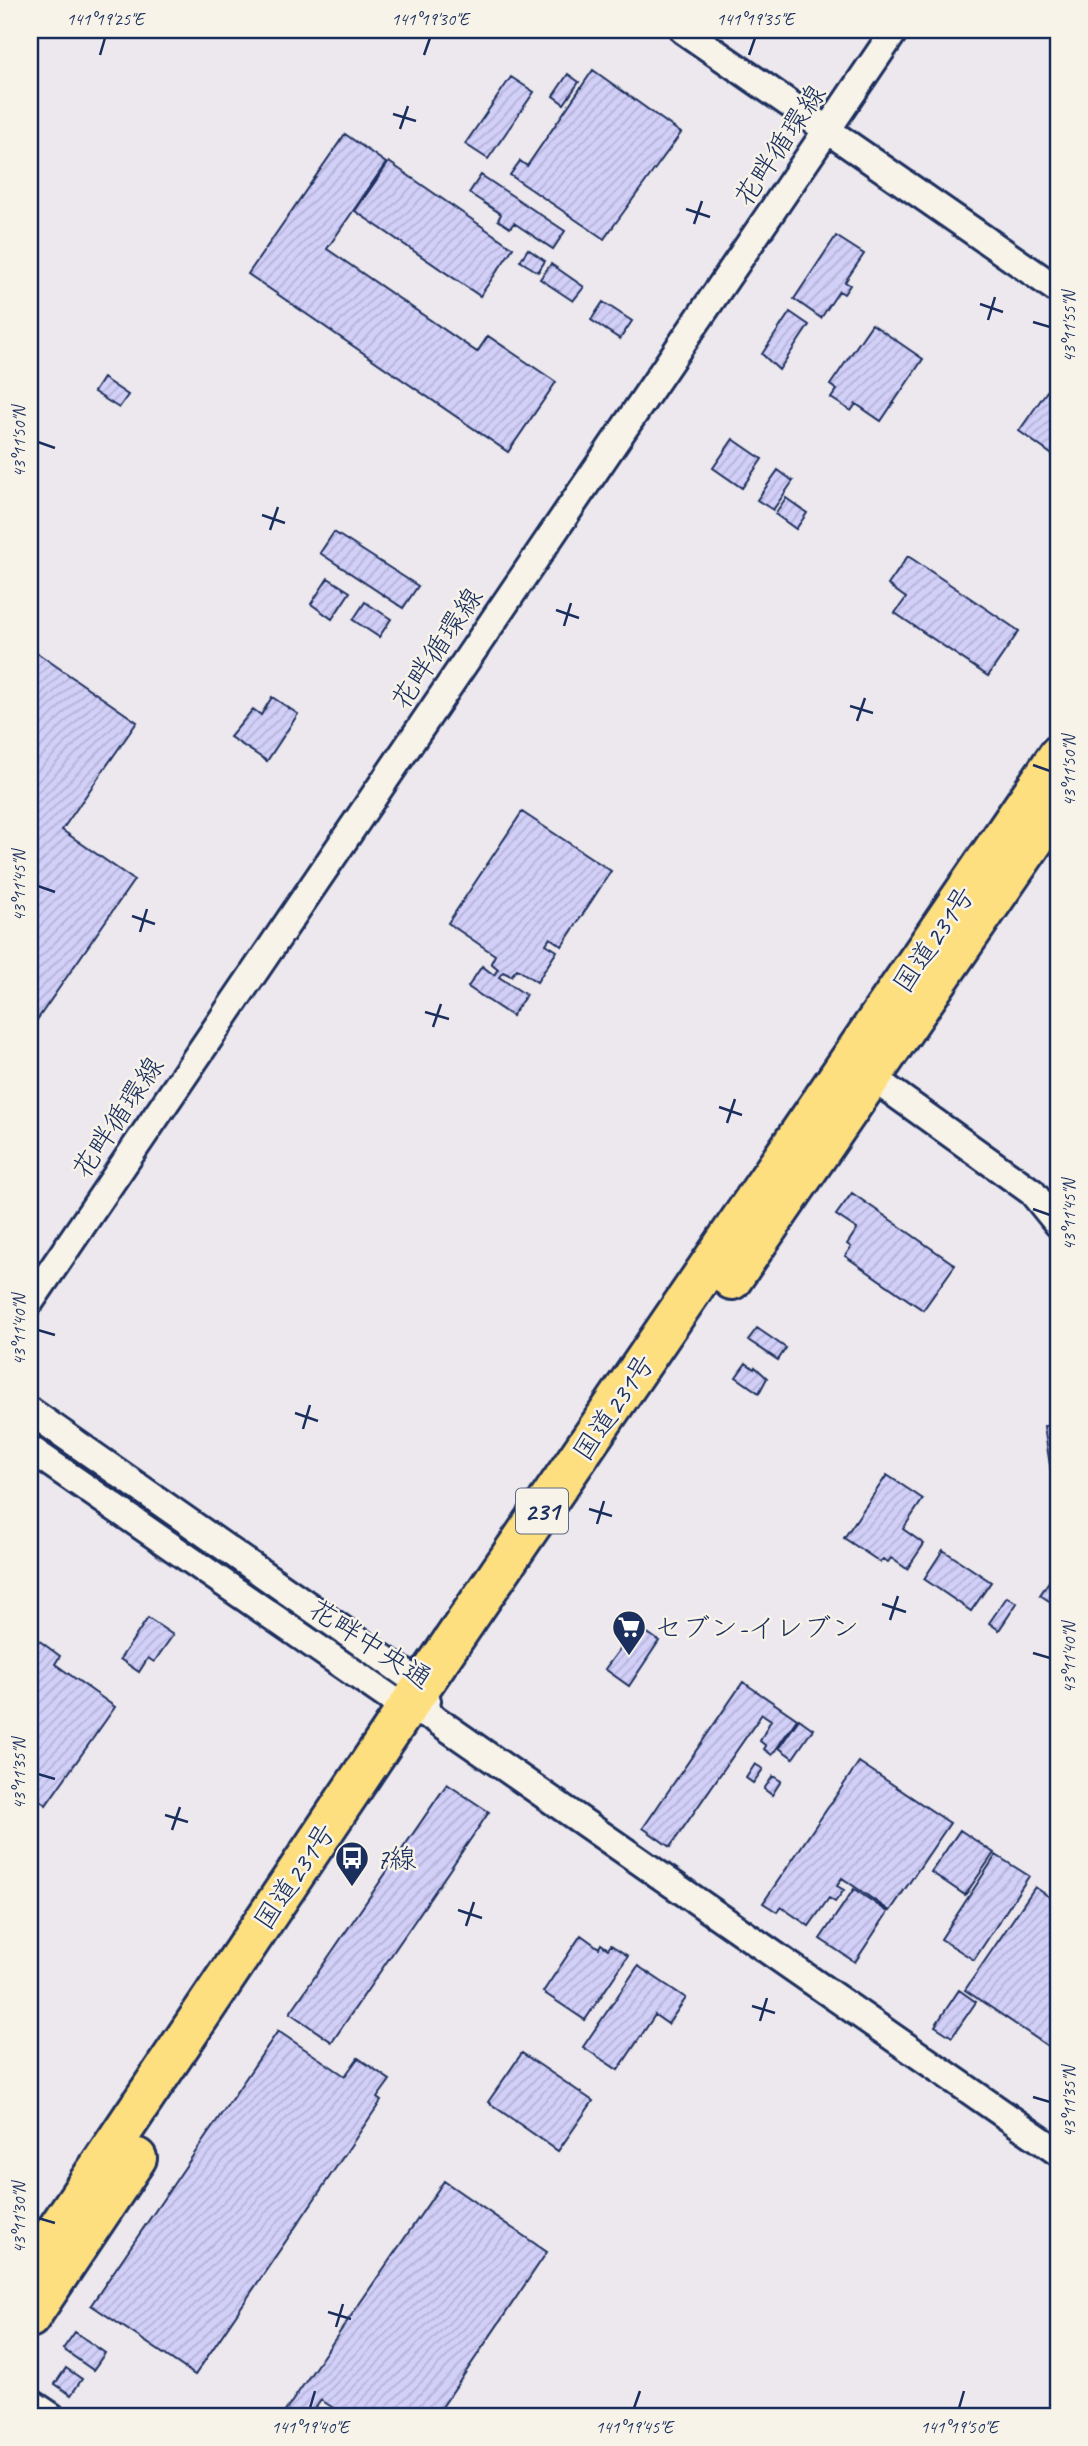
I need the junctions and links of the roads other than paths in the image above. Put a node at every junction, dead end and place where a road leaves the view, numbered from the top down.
1 (683, 30) edge
2 (895, 30) edge
3 (828, 130) junction
4 (1058, 290) edge
5 (1058, 755) edge
6 (1058, 806) edge
7 (861, 1069) junction
8 (1058, 1224) edge
9 (30, 1302) edge
10 (30, 1411) edge
11 (30, 1449) edge
12 (420, 1704) junction
13 (1058, 2152) edge
14 (30, 2269) edge
15 (30, 2318) edge
16 (30, 2402) edge
17 (51, 2416) edge

1 - 3 street
2 - 3 street, 花畔循環線
3 - 4 street
3 - 9 street, 花畔循環線
5 - 7 highway, 国道231号 / 231
6 - 7 highway, 国道231号 / 231
7 - 8 street
7 - 12 highway, 国道231号 / 231
10 - 12 street, 花畔中央通
11 - 12 street, 花畔中央通
12 - 13 street
12 - 14 highway, 国道231号 / 231
12 - 15 highway, 国道231号 / 231
16 - 17 street

